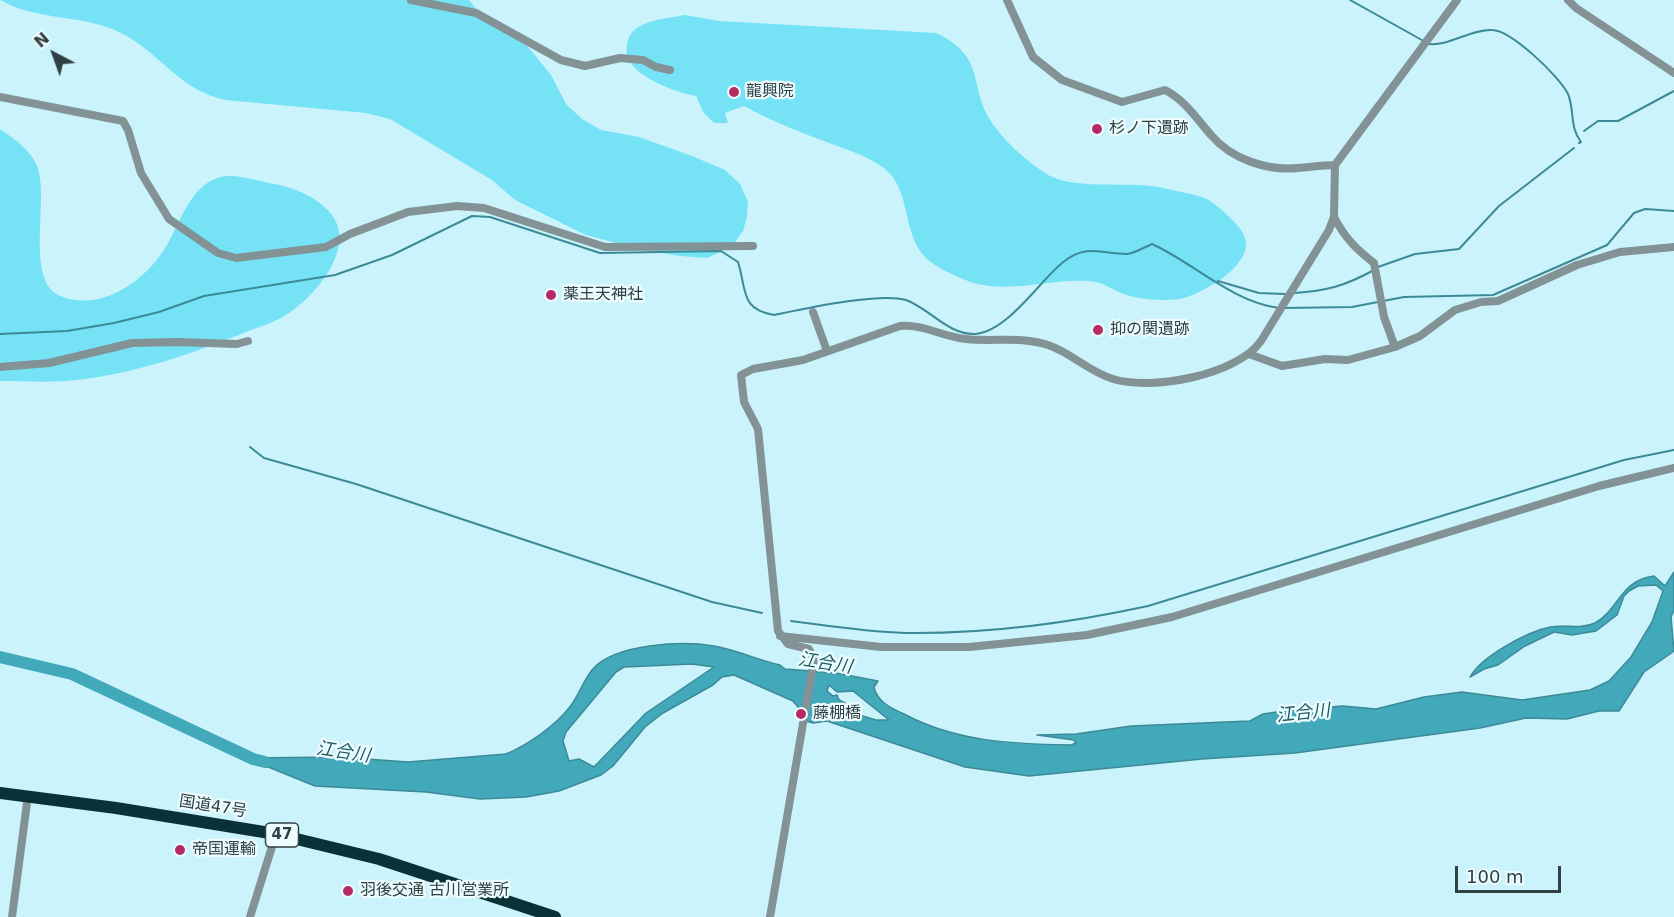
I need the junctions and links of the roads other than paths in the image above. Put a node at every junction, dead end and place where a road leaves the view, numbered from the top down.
1 (411, 0) edge
2 (1007, 0) edge
3 (1457, 0) edge
4 (1568, 0) edge
5 (670, 70) dead end
6 (1674, 73) edge
7 (0, 97) edge
8 (1335, 165) junction
9 (1334, 217) junction
10 (753, 246) dead end
11 (1674, 247) edge
12 (813, 312) dead end
13 (248, 341) dead end
14 (1395, 347) junction
15 (827, 351) junction
16 (1249, 354) junction
17 (0, 367) edge
18 (1674, 468) edge
19 (779, 635) junction
20 (0, 793) edge
21 (28, 795) junction
22 (276, 834) junction
23 (12, 917) edge
24 (250, 917) edge
25 (555, 917) edge
26 (770, 917) edge

1 - 5 street
2 - 8 street
3 - 8 street
4 - 6 street
7 - 10 street
8 - 9 street
9 - 14 street
9 - 16 street
11 - 14 street
12 - 15 street
13 - 17 street
14 - 16 street
15 - 16 street
15 - 19 street
18 - 19 street
19 - 26 street
20 - 21 highway, 国道47号 / 47
21 - 22 highway, 国道47号 / 47
21 - 23 street
22 - 24 street
22 - 25 highway, 国道47号 / 47

